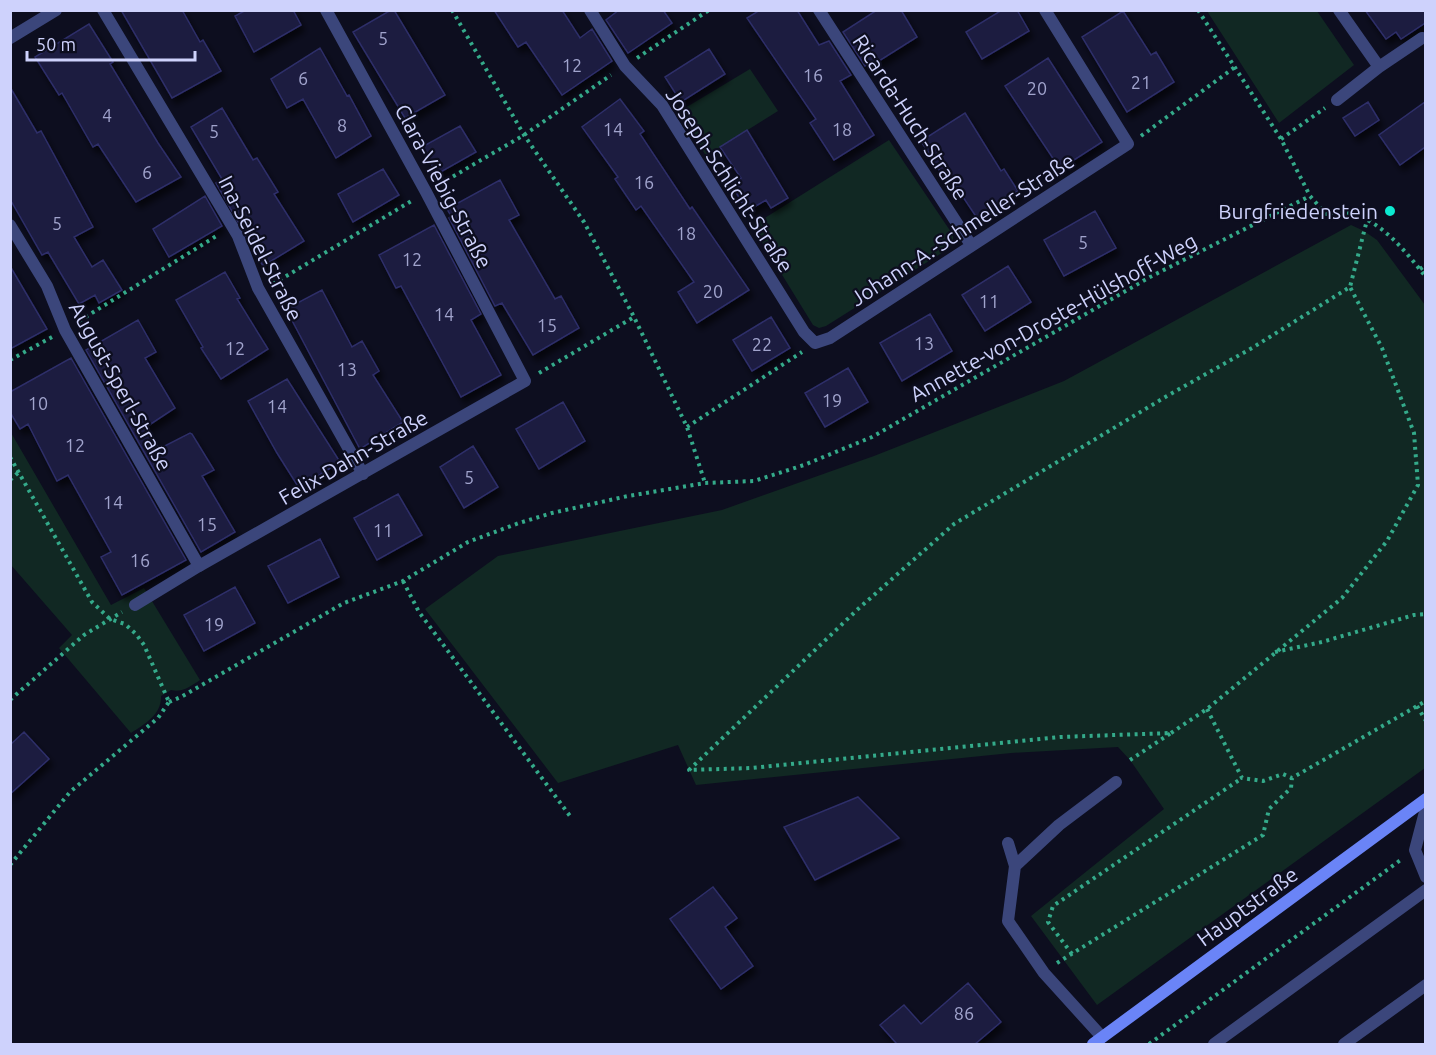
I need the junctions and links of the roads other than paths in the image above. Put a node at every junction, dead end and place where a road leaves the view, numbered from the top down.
1 (56, 10) edge
2 (103, 10) edge
3 (326, 10) edge
4 (590, 10) edge
5 (819, 10) edge
6 (1045, 10) edge
7 (1339, 10) edge
8 (10, 38) edge
9 (1422, 38) dead end
10 (1379, 67) junction
11 (1337, 100) road end
12 (10, 225) edge
13 (971, 245) junction
14 (815, 343) joint
15 (525, 381) joint
16 (363, 474) junction
17 (199, 566) junction
18 (135, 604) dead end
19 (1116, 782) dead end
20 (1425, 799) edge
21 (1425, 808) edge
22 (1008, 843) dead end
23 (1015, 866) junction
24 (1425, 877) edge
25 (1425, 890) edge
26 (1425, 985) edge
27 (1097, 1041) edge
28 (1214, 1044) edge
29 (1344, 1044) edge

1 - 8 street
2 - 16 street, Ina-Seidel-Straße
3 - 15 street, Clara-Viebig-Straße
4 - 14 street, Joseph-Schlicht-Straße
5 - 13 street, Ricarda-Huch-Straße
6 - 13 street, Johann-A.-Schmeller-Straße
7 - 10 street
9 - 10 street
10 - 11 street
12 - 17 street, August-Sperl-Straße
13 - 14 street, Johann-A.-Schmeller-Straße
15 - 16 street, Felix-Dahn-Straße
16 - 17 street, Felix-Dahn-Straße
17 - 18 street, Felix-Dahn-Straße
19 - 23 street
20 - 27 street, Hauptstraße
21 - 24 street
22 - 23 street
23 - 27 street
25 - 28 street
26 - 29 street

